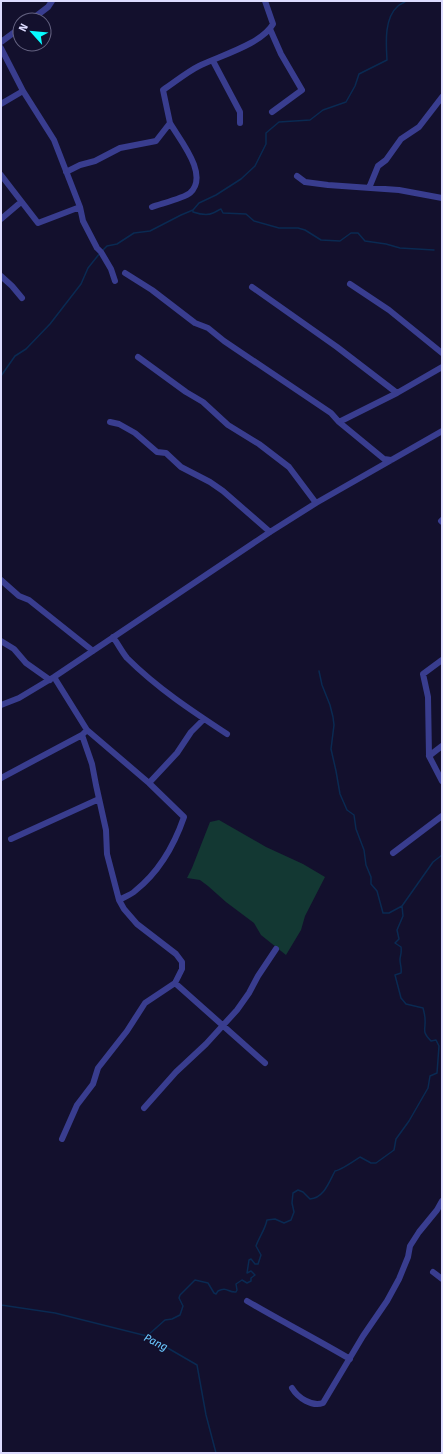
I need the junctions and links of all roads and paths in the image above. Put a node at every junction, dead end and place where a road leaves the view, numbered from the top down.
1 (52, 1) edge
2 (265, 1) edge
3 (42, 12) edge
4 (270, 29) junction
5 (12, 34) edge
6 (1, 42) edge
7 (1, 48) edge
8 (214, 60) junction
9 (23, 91) junction
10 (442, 97) edge
11 (1, 104) edge
12 (272, 112) dead end
13 (170, 123) junction
14 (240, 123) dead end
15 (66, 172) junction
16 (1, 175) edge
17 (297, 176) dead end
18 (368, 188) junction
19 (442, 198) edge
20 (21, 202) junction
21 (80, 207) junction
22 (152, 207) dead end
23 (1, 219) edge
24 (125, 274) dead end
25 (1, 276) edge
26 (115, 281) dead end
27 (350, 284) dead end
28 (252, 287) dead end
29 (22, 298) dead end
30 (442, 353) edge
31 (138, 357) dead end
32 (442, 367) edge
33 (397, 393) junction
34 (110, 422) dead end
35 (339, 422) junction
36 (442, 431) edge
37 (391, 460) junction
38 (316, 503) junction
39 (270, 532) junction
40 (1, 580) edge
41 (113, 637) junction
42 (1, 641) edge
43 (93, 651) junction
44 (442, 660) edge
45 (52, 678) junction
46 (1, 705) edge
47 (204, 719) junction
48 (87, 730) junction
49 (227, 734) dead end
50 (82, 735) junction
51 (442, 746) edge
52 (429, 756) junction
53 (1, 778) edge
54 (442, 781) edge
55 (150, 783) junction
56 (98, 799) junction
57 (442, 816) edge
58 (11, 839) dead end
59 (393, 853) dead end
60 (118, 900) junction
61 (276, 949) dead end
62 (175, 983) junction
63 (222, 1024) junction
64 (265, 1063) dead end
65 (144, 1108) dead end
66 (62, 1139) dead end
67 (442, 1202) edge
68 (433, 1272) dead end
69 (442, 1279) edge
70 (247, 1301) dead end
71 (350, 1359) junction
72 (292, 1388) dead end

1 - 3 street
2 - 4 street
4 - 8 street
4 - 12 street
5 - 6 street
7 - 9 street
8 - 13 street
8 - 14 street
9 - 11 street
9 - 15 street
10 - 18 street
13 - 15 street
13 - 22 street
15 - 21 street
16 - 20 street
17 - 18 street
18 - 19 street
20 - 21 street
20 - 23 street
21 - 26 street
24 - 35 street
25 - 29 street
27 - 30 street
28 - 33 street
31 - 38 street
32 - 33 street
33 - 35 street
34 - 39 street
35 - 37 street
36 - 37 street
37 - 38 street
38 - 39 street
39 - 41 street
40 - 43 street
41 - 43 street
41 - 47 street
42 - 45 street
43 - 45 street
44 - 52 street
45 - 46 street
45 - 48 street
47 - 49 street
47 - 55 street
48 - 50 street
48 - 55 street
50 - 53 street
50 - 56 street
51 - 52 street
52 - 54 street
55 - 60 street
56 - 58 street
56 - 60 street
57 - 59 street
60 - 62 street
61 - 63 street
62 - 63 street
62 - 66 street
63 - 64 street
63 - 65 street
67 - 71 street
68 - 69 street
70 - 71 street
71 - 72 street

